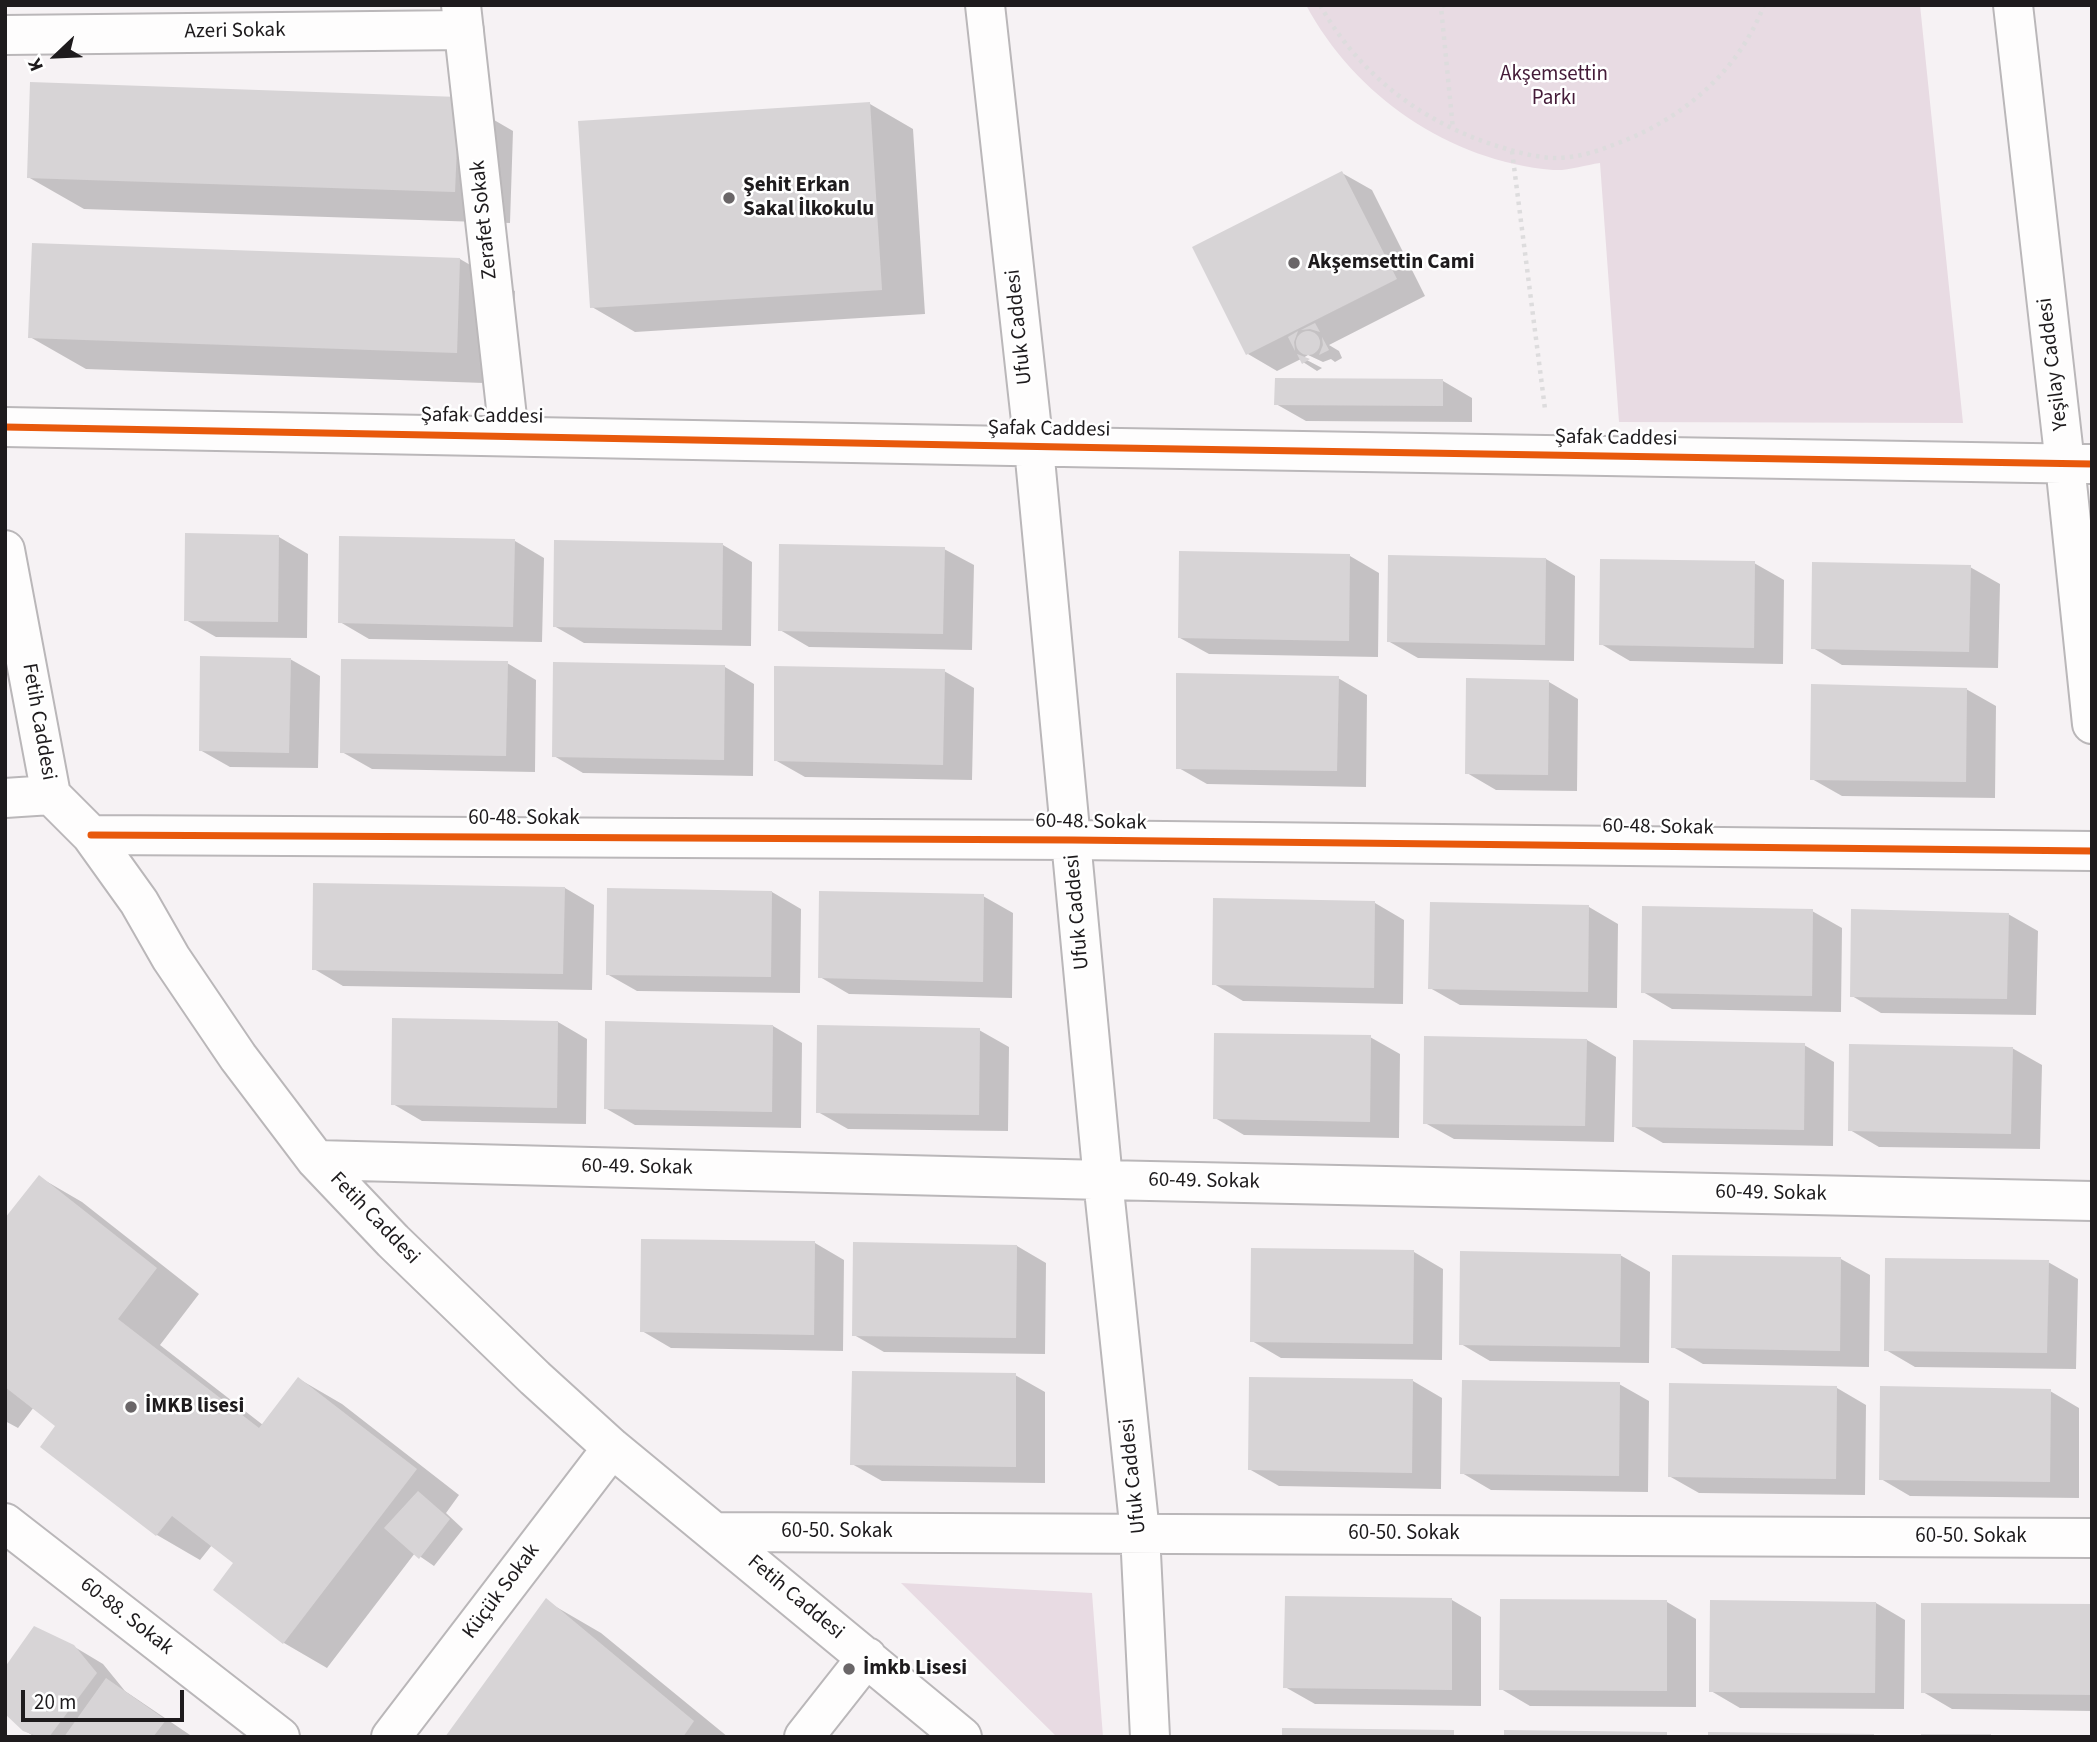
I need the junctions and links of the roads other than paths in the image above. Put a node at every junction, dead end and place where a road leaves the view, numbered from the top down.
1 (985, 5) edge
2 (2013, 5) edge
3 (463, 18) edge
4 (5, 35) edge
5 (5, 427) edge
6 (509, 435) junction
7 (1034, 448) junction
8 (2079, 464) edge
9 (5, 550) edge
10 (2092, 724) edge
11 (51, 795) junction
12 (5, 798) edge
13 (90, 835) junction
14 (1072, 840) junction
15 (2092, 851) edge
16 (316, 1160) junction
17 (1103, 1180) junction
18 (2092, 1201) edge
19 (612, 1448) junction
20 (5, 1523) edge
21 (716, 1532) junction
22 (1140, 1533) junction
23 (2092, 1538) edge
24 (867, 1657) junction
25 (280, 1737) edge
26 (391, 1737) edge
27 (804, 1737) edge
28 (962, 1737) edge
29 (1150, 1737) edge

1 - 7 street, Ufuk Caddesi
2 - 8 street, Yeşilay Caddesi
3 - 4 street, Azeri Sokak
3 - 6 street, Zerafet Sokak
5 - 6 street, Şafak Caddesi
6 - 7 street, Şafak Caddesi
7 - 8 street, Şafak Caddesi
7 - 14 street, Ufuk Caddesi
8 - 10 street, Yeşilay Caddesi
9 - 11 street, Fetih Caddesi
11 - 12 street
11 - 13 street, Fetih Caddesi
13 - 14 street, 60-48. Sokak
13 - 16 street, Fetih Caddesi
14 - 15 street, 60-48. Sokak
14 - 17 street, Ufuk Caddesi
16 - 17 street, 60-49. Sokak
16 - 19 street, Fetih Caddesi
17 - 18 street, 60-49. Sokak
17 - 22 street, Ufuk Caddesi
19 - 21 street, Fetih Caddesi
19 - 26 street, Küçük Sokak
20 - 25 street, 60-88. Sokak
21 - 22 street, 60-50. Sokak
21 - 24 street, Fetih Caddesi
22 - 23 street, 60-50. Sokak
22 - 29 street, Ufuk Caddesi
24 - 27 street
24 - 28 street, Fetih Caddesi

